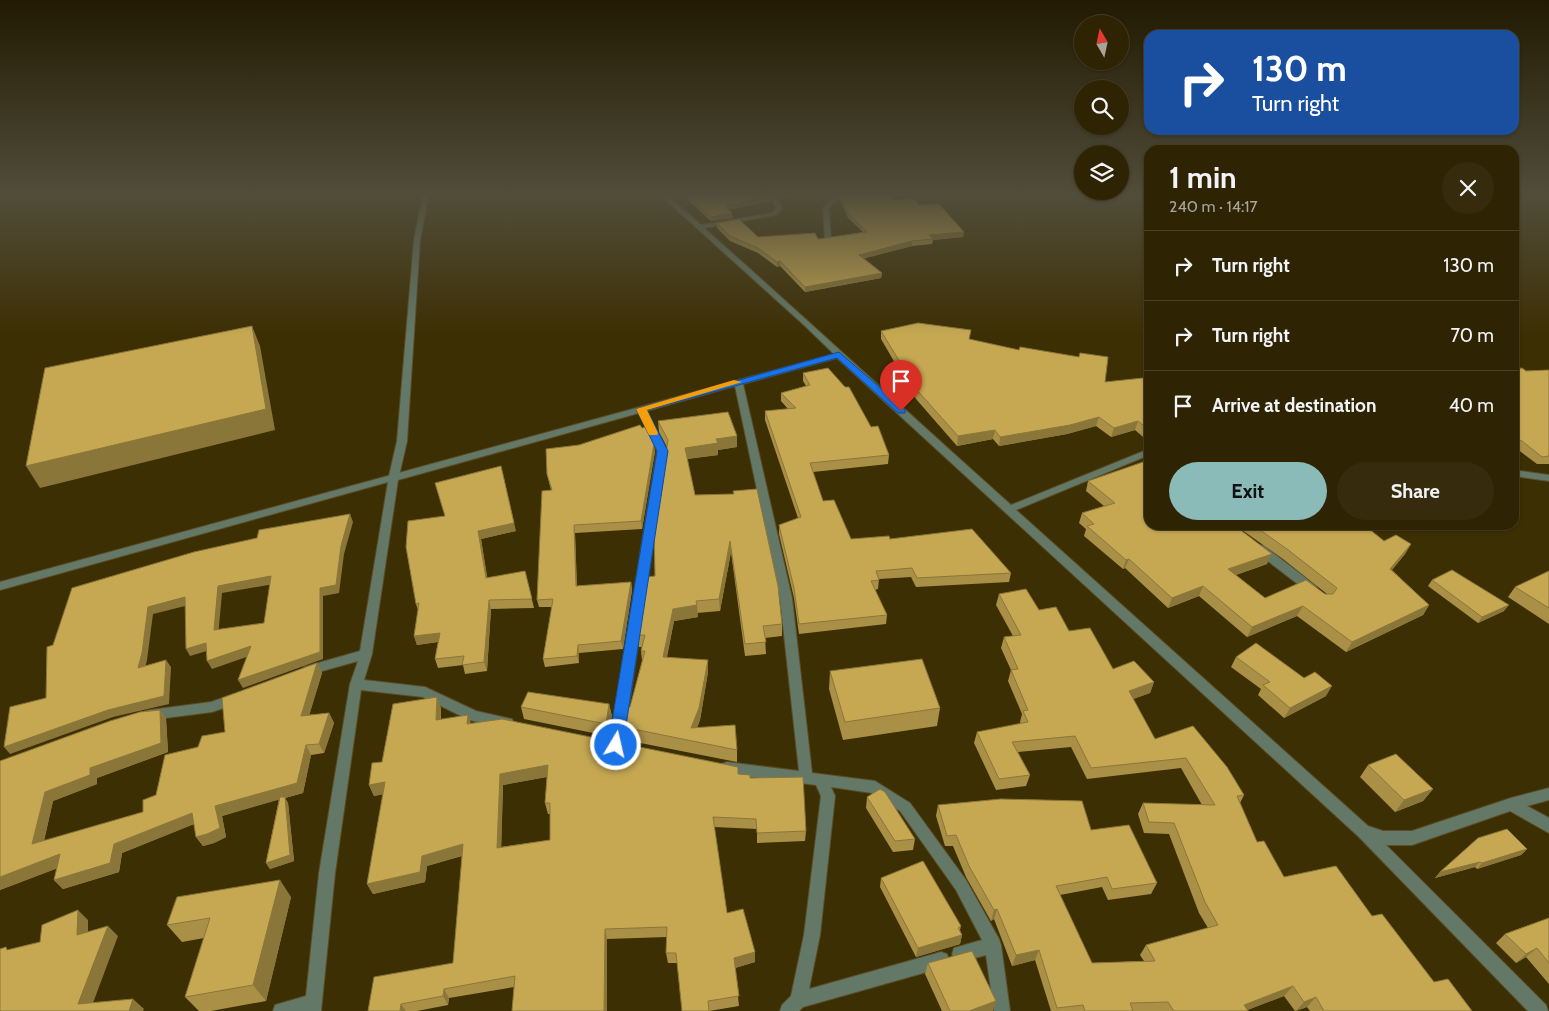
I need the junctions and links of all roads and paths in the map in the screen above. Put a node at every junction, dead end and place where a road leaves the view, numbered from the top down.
1 (417, 241) edge
2 (716, 241) edge
3 (839, 355) junction
4 (738, 382) junction
5 (641, 409) junction
6 (1144, 454) edge
7 (1130, 459) junction
8 (1143, 467) edge
9 (1519, 474) edge
10 (394, 476) junction
11 (1549, 478) edge
12 (1010, 509) junction
13 (1254, 545) edge
14 (0, 586) edge
15 (1324, 599) edge
16 (366, 654) junction
17 (297, 674) edge
18 (356, 684) junction
19 (244, 695) edge
20 (138, 717) edge
21 (521, 726) edge
22 (616, 745) edge
23 (716, 766) edge
24 (814, 778) junction
25 (1549, 794) edge
26 (1511, 804) junction
27 (1549, 826) edge
28 (1364, 832) junction
29 (993, 945) junction
30 (314, 1006) edge
31 (793, 1006) edge
32 (282, 1011) edge
33 (1002, 1011) edge
34 (1540, 1011) edge

1 - 10 street
2 - 3 street
3 - 4 street
3 - 12 street
4 - 5 street
4 - 24 street
5 - 10 street
5 - 22 street
6 - 7 street
7 - 8 street
7 - 12 street
9 - 11 street
10 - 14 street
10 - 16 street
12 - 28 street
13 - 15 street
16 - 17 street
16 - 18 street
18 - 21 street
18 - 30 street
19 - 20 street
23 - 24 street
24 - 29 street
24 - 31 street
25 - 26 street
26 - 27 street
26 - 28 street
28 - 34 street
29 - 31 street
29 - 33 street
30 - 32 street

